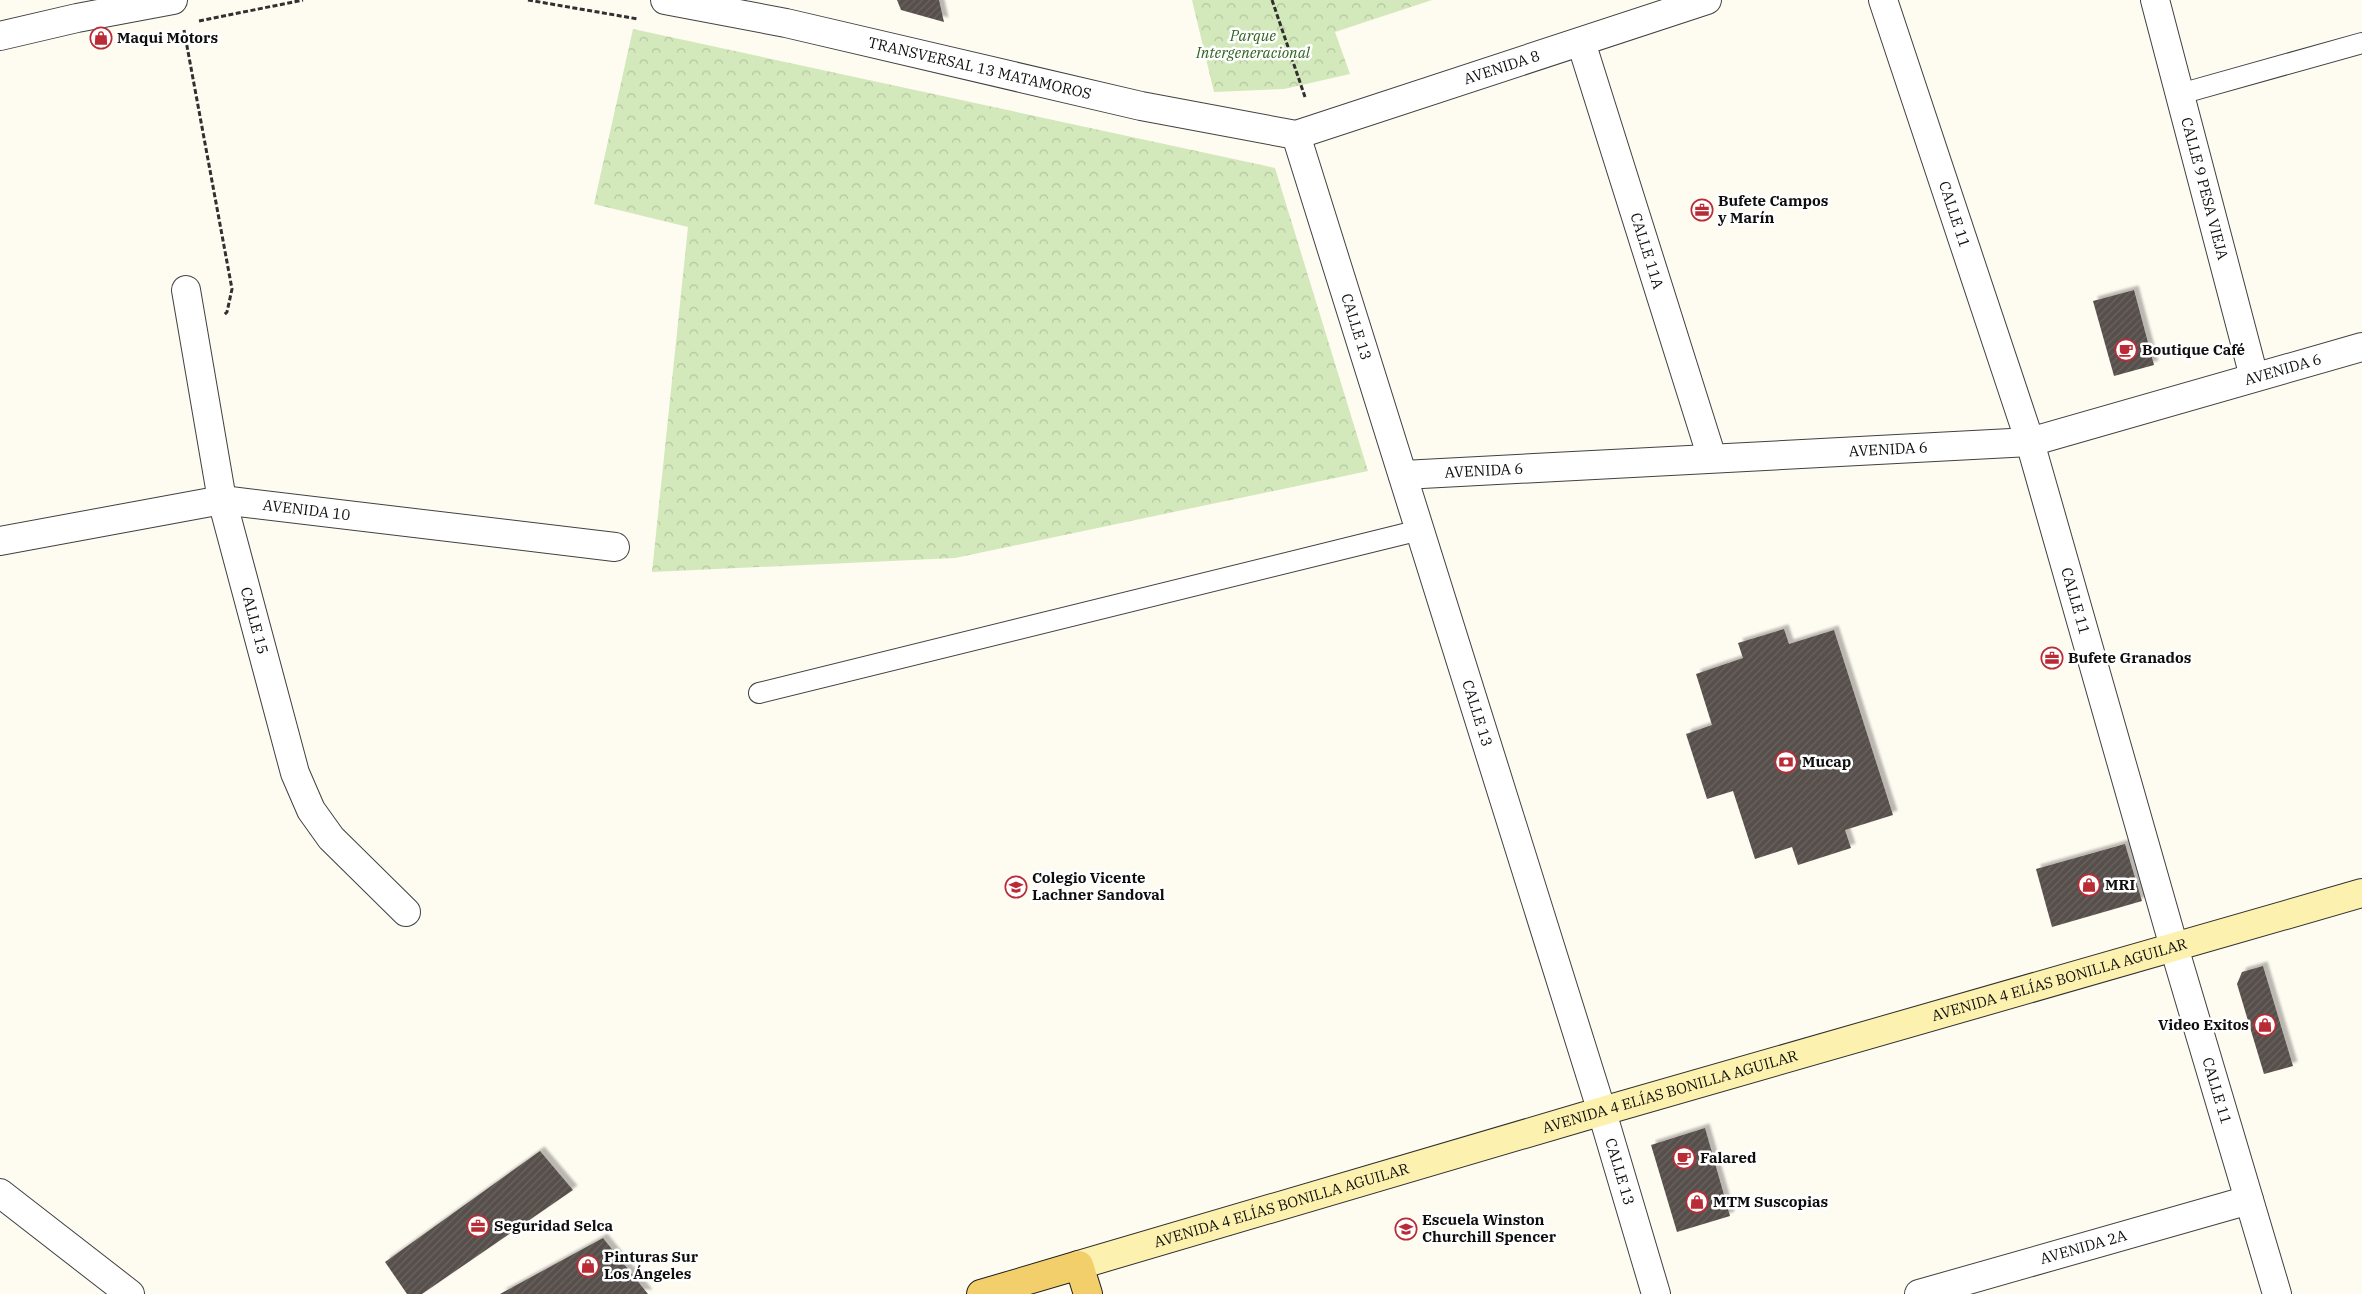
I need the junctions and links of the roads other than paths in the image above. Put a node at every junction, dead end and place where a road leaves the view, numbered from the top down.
1 (665, 0) edge
2 (1707, 0) edge
3 (1883, 0) edge
4 (2155, 0) edge
5 (110, 6) edge
6 (178, 12) edge
7 (0, 36) edge
8 (1581, 42) junction
9 (2362, 43) edge
10 (2180, 94) junction
11 (1306, 132) junction
12 (186, 290) dead end
13 (2362, 347) edge
14 (2254, 377) junction
15 (2030, 442) junction
16 (1712, 458) junction
17 (1403, 475) junction
18 (222, 500) junction
19 (1420, 530) junction
20 (0, 541) edge
21 (615, 547) dead end
22 (759, 692) dead end
23 (2362, 893) edge
24 (406, 912) dead end
25 (2174, 947) junction
26 (1602, 1112) junction
27 (0, 1193) edge
28 (2250, 1200) junction
29 (1079, 1265) junction
30 (130, 1294) edge
31 (981, 1294) edge
32 (1088, 1294) edge
33 (1656, 1294) edge
34 (1919, 1294) edge
35 (2277, 1294) edge

1 - 11 street, TRANSVERSAL 13 MATAMOROS
2 - 8 street, AVENIDA 8
3 - 15 street, CALLE 11
4 - 10 street, CALLE 9 PESA VIEJA
5 - 6 street
5 - 7 street
8 - 11 street, AVENIDA 8
8 - 16 street, CALLE 11A
9 - 10 lane
10 - 14 street, CALLE 9 PESA VIEJA
11 - 17 street, CALLE 13
12 - 18 street, CALLE 15
13 - 14 street, AVENIDA 6
14 - 15 street, AVENIDA 6
15 - 16 street, AVENIDA 6
15 - 25 street, CALLE 11
16 - 17 street, AVENIDA 6
17 - 19 street, CALLE 13
18 - 20 street, AVENIDA 10
18 - 21 street, AVENIDA 10
18 - 24 street, CALLE 15
19 - 22 lane
19 - 26 street, CALLE 13
23 - 25 street, AVENIDA 4 ELÍAS BONILLA AGUILAR
25 - 26 street, AVENIDA 4 ELÍAS BONILLA AGUILAR
25 - 28 street, CALLE 11
26 - 29 street, AVENIDA 4 ELÍAS BONILLA AGUILAR
26 - 33 street, CALLE 13
27 - 30 street
28 - 34 street, AVENIDA 2A
28 - 35 street, CALLE 11
29 - 31 main road, AVENIDA 4 ELÍAS BONILLA AGUILAR
29 - 32 main road

